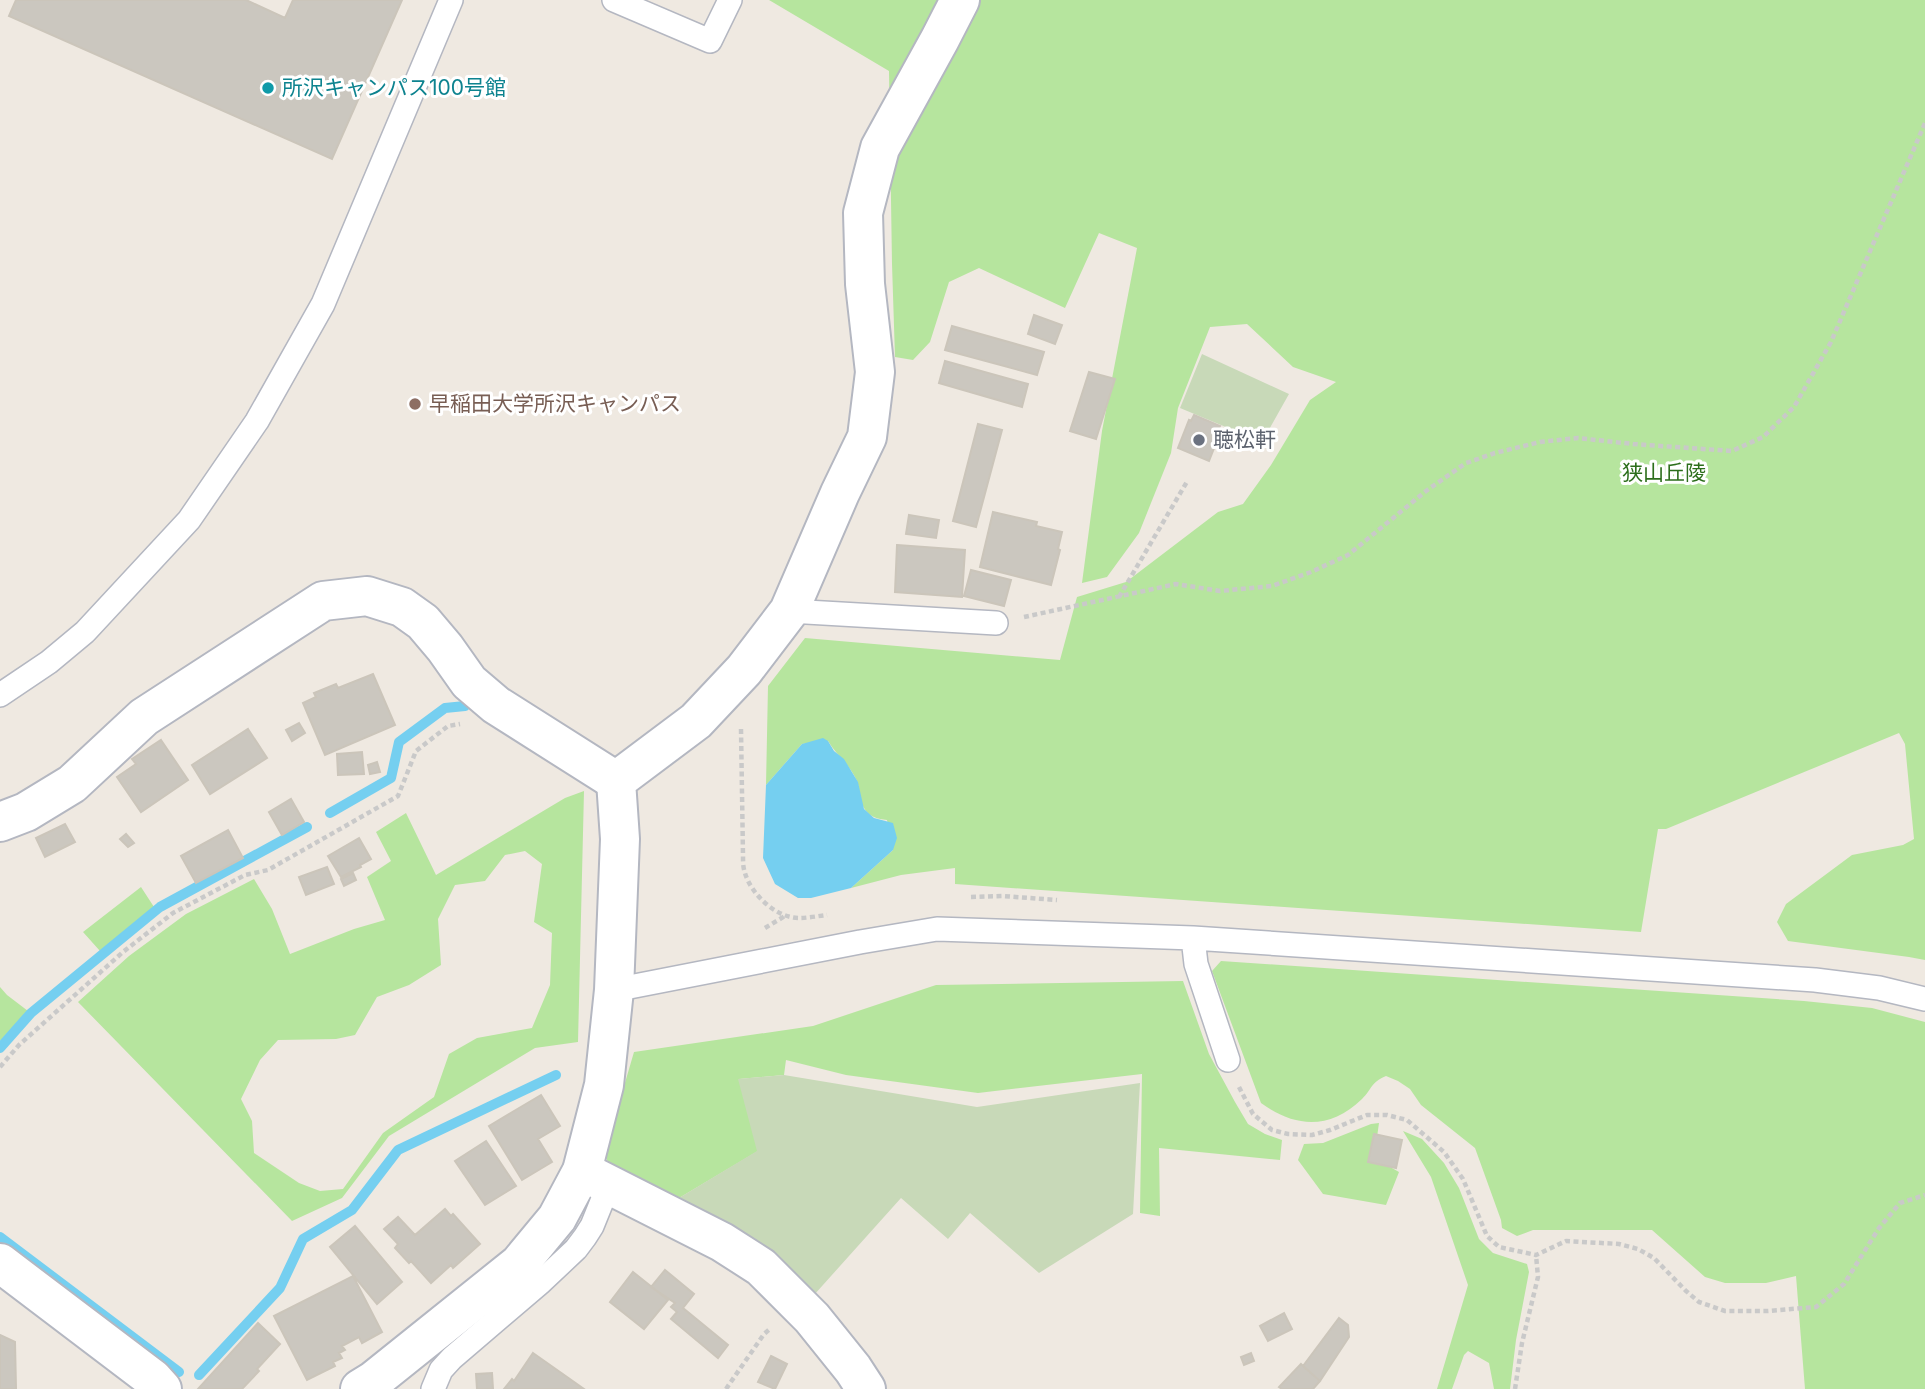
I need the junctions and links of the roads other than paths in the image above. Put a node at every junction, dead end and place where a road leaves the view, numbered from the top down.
1 (450, 0) edge
2 (614, 0) edge
3 (730, 0) edge
4 (960, 0) edge
5 (789, 611) junction
6 (996, 623) road end
7 (0, 695) edge
8 (616, 781) junction
9 (0, 822) edge
10 (1193, 938) junction
11 (614, 990) junction
12 (1925, 999) edge
13 (1228, 1060) road end
14 (595, 1178) junction
15 (0, 1263) edge
16 (162, 1389) edge
17 (360, 1389) edge
18 (433, 1389) edge
19 (866, 1389) edge

1 - 7 lane
2 - 3 lane
4 - 5 street
5 - 6 lane
5 - 8 street
8 - 9 street
8 - 11 street
10 - 11 lane
10 - 12 lane
10 - 13 lane
11 - 14 street
14 - 17 street
14 - 18 lane
14 - 19 street
15 - 16 street

